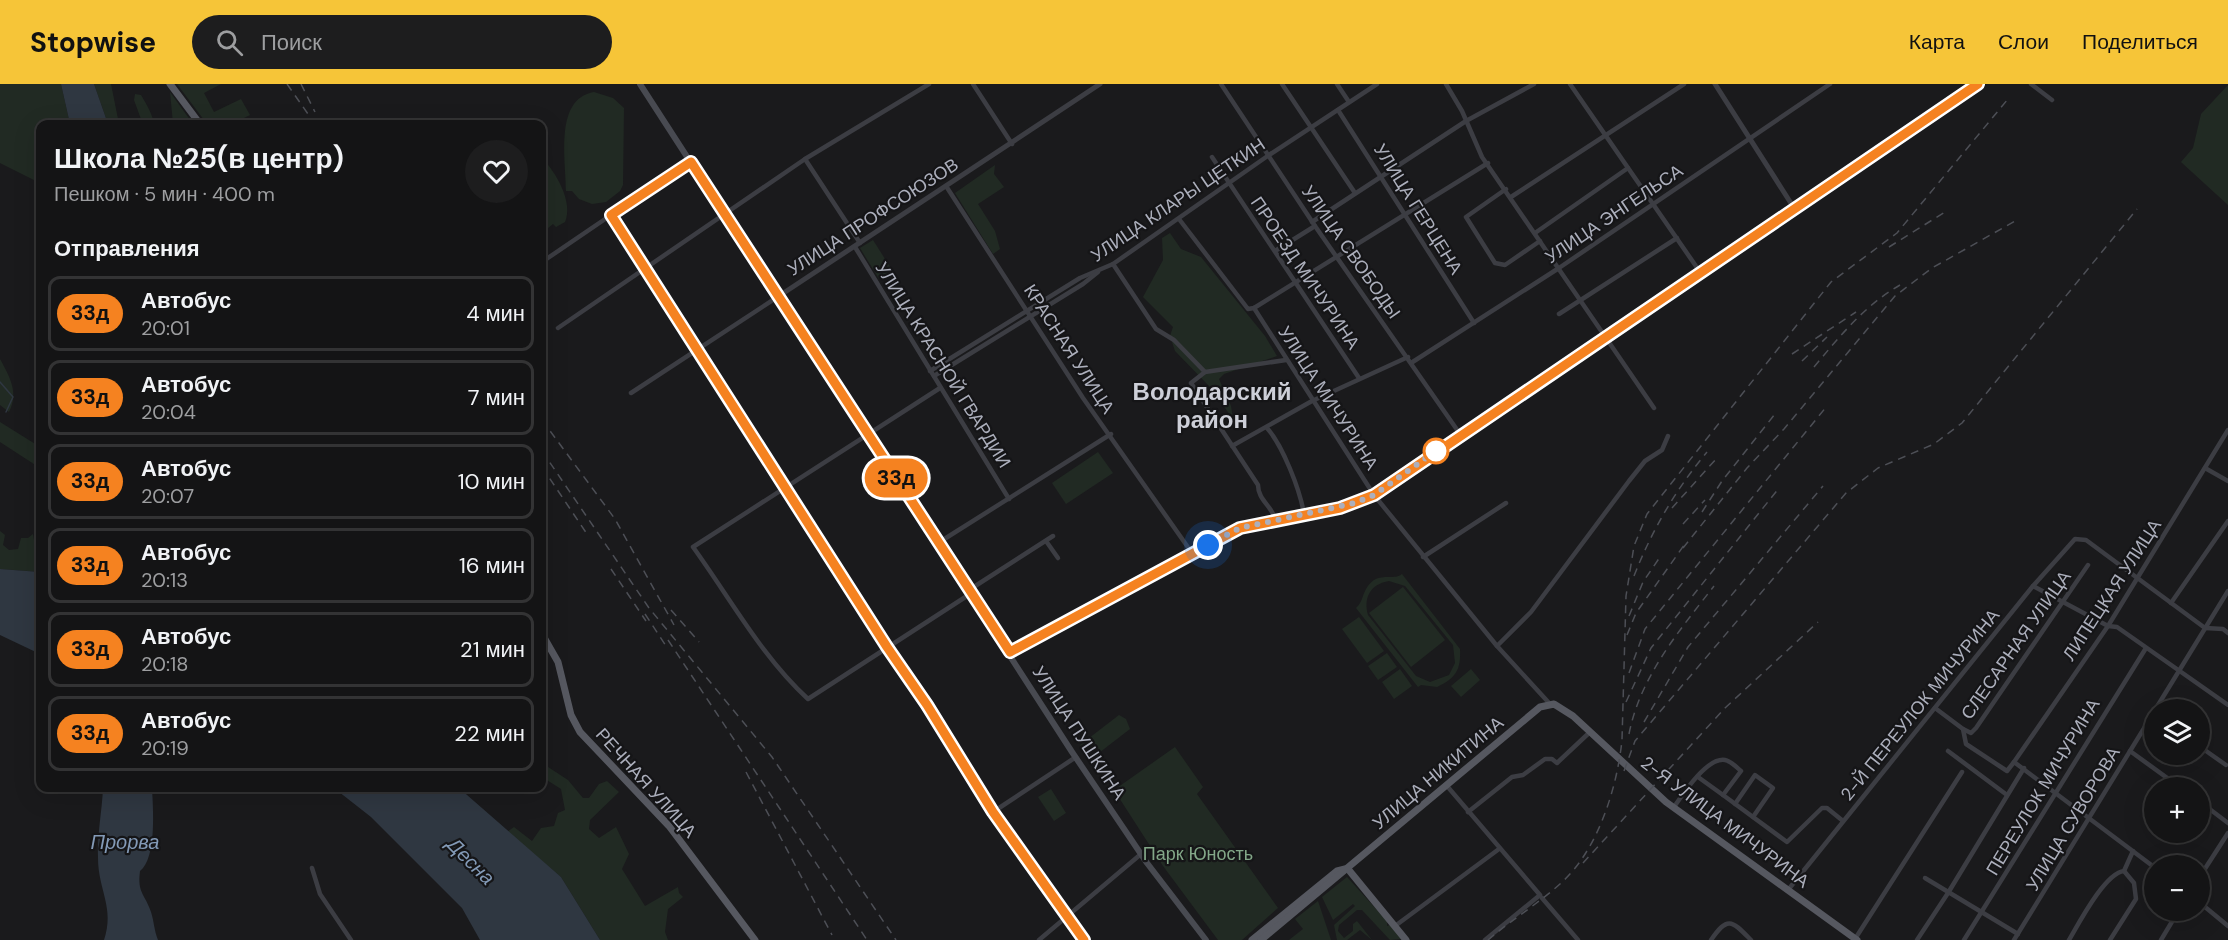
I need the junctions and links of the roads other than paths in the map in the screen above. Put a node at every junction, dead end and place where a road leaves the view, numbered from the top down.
1 (170, 84) edge
2 (640, 84) edge
3 (929, 84) edge
4 (973, 84) edge
5 (1100, 84) edge
6 (1221, 84) edge
7 (1282, 84) edge
8 (1337, 84) edge
9 (1377, 84) edge
10 (1446, 84) edge
11 (1534, 84) edge
12 (1570, 84) edge
13 (1684, 84) edge
14 (1715, 84) edge
15 (1830, 84) edge
16 (1978, 84) edge
17 (2031, 84) edge
18 (2052, 100) dead end
19 (1349, 102) junction
20 (1338, 110) junction
21 (197, 120) edge
22 (1466, 121) junction
23 (1312, 127) junction
24 (1606, 136) junction
25 (1750, 138) junction
26 (1012, 144) junction
27 (1269, 155) junction
28 (1212, 158) dead end
29 (805, 159) junction
30 (691, 162) junction
31 (1488, 163) junction
32 (1628, 168) junction
33 (1382, 176) junction
34 (1229, 183) junction
35 (946, 186) junction
36 (1506, 189) junction
37 (1355, 193) junction
38 (1511, 197) junction
39 (1653, 204) junction
40 (1794, 208) junction
41 (724, 213) junction
42 (1406, 214) junction
43 (611, 215) junction
44 (1179, 219) junction
45 (1314, 224) junction
46 (1535, 233) junction
47 (1677, 238) junction
48 (1540, 241) junction
49 (857, 245) junction
50 (1275, 251) junction
51 (1337, 257) junction
52 (546, 259) edge
53 (1113, 264) junction
54 (645, 268) junction
55 (1558, 268) junction
56 (1100, 270) junction
57 (1700, 272) junction
58 (1296, 282) junction
59 (779, 296) junction
60 (1580, 300) junction
61 (1254, 308) junction
62 (1027, 311) junction
63 (1558, 314) dead end
64 (1031, 317) junction
65 (1474, 323) junction
66 (558, 328) dead end
67 (1605, 336) junction
68 (696, 350) junction
69 (1408, 357) junction
70 (1286, 360) junction
71 (1411, 363) junction
72 (930, 371) junction
73 (1205, 372) junction
74 (933, 376) junction
75 (1359, 378) junction
76 (940, 388) junction
77 (631, 393) dead end
78 (1312, 401) junction
79 (1654, 408) dead end
80 (1267, 428) junction
81 (2228, 430) edge
82 (1110, 434) junction
83 (1460, 434) junction
84 (868, 436) junction
85 (1668, 436) dead end
86 (1232, 446) junction
87 (2205, 468) junction
88 (2228, 481) edge
89 (787, 488) junction
90 (1374, 495) junction
91 (1009, 499) junction
92 (1506, 503) dead end
93 (1305, 514) junction
94 (1275, 519) junction
95 (2228, 521) edge
96 (1053, 536) dead end
97 (1047, 541) junction
98 (938, 543) junction
99 (1192, 553) junction
100 (1423, 557) junction
101 (1058, 558) dead end
102 (2088, 565) dead end
103 (2137, 578) junction
104 (2033, 585) junction
105 (970, 591) junction
106 (2228, 591) edge
107 (2062, 602) junction
108 (2171, 603) junction
109 (2108, 626) junction
110 (2205, 628) junction
111 (2228, 633) edge
112 (546, 640) edge
113 (1497, 646) junction
114 (887, 647) junction
115 (2146, 648) junction
116 (1010, 652) junction
117 (2180, 669) junction
118 (2162, 699) edge
119 (1550, 704) junction
120 (2228, 705) edge
121 (1935, 708) junction
122 (2144, 728) edge
123 (1963, 729) junction
124 (1590, 732) junction
125 (1948, 751) dead end
126 (2130, 751) junction
127 (2210, 754) edge
128 (1076, 757) junction
129 (2014, 762) junction
130 (2226, 765) dead end
131 (2024, 768) junction
132 (2007, 771) junction
133 (1962, 772) dead end
134 (1698, 777) junction
135 (2166, 777) edge
136 (2017, 778) junction
137 (1447, 786) junction
138 (2056, 793) junction
139 (1723, 795) junction
140 (2007, 795) junction
141 (1735, 804) junction
142 (1674, 807) junction
143 (2210, 810) edge
144 (993, 812) junction
145 (1468, 812) junction
146 (1753, 817) junction
147 (2089, 818) junction
148 (1843, 821) junction
149 (2228, 824) edge
150 (2228, 833) edge
151 (1499, 849) junction
152 (2133, 851) junction
153 (1141, 854) junction
154 (2144, 859) edge
155 (2210, 861) edge
156 (312, 868) dead end
157 (1348, 869) junction
158 (2124, 871) junction
159 (1925, 878) dead end
160 (1788, 890) junction
161 (1948, 893) junction
162 (1541, 897) junction
163 (2210, 911) edge
164 (1982, 914) junction
165 (1066, 917) junction
166 (2172, 921) edge
167 (1395, 926) junction
168 (2228, 926) edge
169 (2018, 934) junction
170 (351, 940) edge
171 (755, 940) edge
172 (1039, 940) edge
173 (1084, 940) edge
174 (1206, 940) edge
175 (1252, 940) edge
176 (1261, 940) edge
177 (1406, 940) edge
178 (1485, 940) edge
179 (1578, 940) edge
180 (1711, 940) edge
181 (1751, 940) edge
182 (1856, 940) edge
183 (1917, 940) edge
184 (1964, 940) edge
185 (2014, 940) edge
186 (2068, 940) edge
187 (2110, 940) edge
188 (2161, 940) edge

1 - 21 main road
2 - 30 main road, УЛИЦА ПУШКИНА
3 - 29 street
4 - 26 street
5 - 26 street, УЛИЦА ПРОФСОЮЗОВ
6 - 27 street, УЛИЦА СВОБОДЫ
7 - 23 street
8 - 19 street
9 - 19 street, УЛИЦА КЛАРЫ ЦЕТКИН
10 - 22 street
11 - 22 street
12 - 24 street
13 - 24 street
14 - 25 street
15 - 25 street, УЛИЦА ЭНГЕЛЬСА
16 - 40 street
17 - 18 street
19 - 20 street, УЛИЦА КЛАРЫ ЦЕТКИН
20 - 23 street, УЛИЦА КЛАРЫ ЦЕТКИН
20 - 33 street, УЛИЦА ГЕРЦЕНА
22 - 31 street
22 - 33 street
23 - 27 street, УЛИЦА КЛАРЫ ЦЕТКИН
23 - 37 street
24 - 32 street
24 - 38 street
25 - 39 street, УЛИЦА ЭНГЕЛЬСА
25 - 40 street
26 - 35 street, УЛИЦА ПРОФСОЮЗОВ
27 - 34 street, УЛИЦА КЛАРЫ ЦЕТКИН
27 - 45 street, УЛИЦА СВОБОДЫ
28 - 34 street, ПРОЕЗД МИЧУРИНА
29 - 41 street
29 - 49 street, УЛИЦА КРАСНОЙ ГВАРДИИ
30 - 41 main road, УЛИЦА ПУШКИНА
30 - 43 main road
31 - 36 street
31 - 42 street
32 - 39 street
32 - 46 street
33 - 37 street
33 - 42 street, УЛИЦА ГЕРЦЕНА
34 - 44 street, УЛИЦА КЛАРЫ ЦЕТКИН
34 - 50 street, ПРОЕЗД МИЧУРИНА
35 - 49 street, УЛИЦА ПРОФСОЮЗОВ
35 - 62 street, КРАСНАЯ УЛИЦА
36 - 38 street
36 - 48 street
37 - 45 street
38 - 46 street
39 - 47 street
39 - 55 street, УЛИЦА ЭНГЕЛЬСА
40 - 57 street
41 - 54 street
41 - 59 main road, УЛИЦА ПУШКИНА
42 - 51 street
42 - 65 street, УЛИЦА ГЕРЦЕНА
43 - 52 street
43 - 54 main road
44 - 53 street, УЛИЦА КЛАРЫ ЦЕТКИН
44 - 61 street, УЛИЦА МИЧУРИНА
45 - 50 street
45 - 51 street, УЛИЦА СВОБОДЫ
46 - 48 street
47 - 57 street
47 - 60 street
48 - 55 street
49 - 59 street, УЛИЦА ПРОФСОЮЗОВ
49 - 72 street, УЛИЦА КРАСНОЙ ГВАРДИИ
50 - 58 street, ПРОЕЗД МИЧУРИНА
51 - 58 street
51 - 69 street, УЛИЦА СВОБОДЫ
53 - 56 street, УЛИЦА КЛАРЫ ЦЕТКИН
53 - 73 street
54 - 66 street
54 - 68 main road
55 - 60 street
55 - 65 street, УЛИЦА ЭНГЕЛЬСА
56 - 62 street, УЛИЦА КЛАРЫ ЦЕТКИН
56 - 64 street
57 - 67 street
58 - 61 street
58 - 75 street, ПРОЕЗД МИЧУРИНА
59 - 68 street, УЛИЦА ПРОФСОЮЗОВ
59 - 84 main road, УЛИЦА ПУШКИНА
60 - 63 street
60 - 67 street
61 - 70 street, УЛИЦА МИЧУРИНА
62 - 64 street, КРАСНАЯ УЛИЦА
62 - 72 street, УЛИЦА КЛАРЫ ЦЕТКИН
64 - 74 street
64 - 82 street, КРАСНАЯ УЛИЦА
65 - 71 street, УЛИЦА ЭНГЕЛЬСА
67 - 79 street
67 - 83 street
68 - 77 street, УЛИЦА ПРОФСОЮЗОВ
68 - 89 main road
69 - 71 street, УЛИЦА СВОБОДЫ
69 - 75 street
70 - 73 street
70 - 78 street, УЛИЦА МИЧУРИНА
71 - 83 street, УЛИЦА СВОБОДЫ
72 - 74 street, УЛИЦА КРАСНОЙ ГВАРДИИ
73 - 86 street
74 - 76 street, УЛИЦА КРАСНОЙ ГВАРДИИ
75 - 78 street
76 - 84 street
76 - 91 street, УЛИЦА КРАСНОЙ ГВАРДИИ
78 - 80 street
78 - 90 street, УЛИЦА МИЧУРИНА
80 - 86 street
80 - 93 street
81 - 87 street, ЛИПЕЦКАЯ УЛИЦА
82 - 91 street
82 - 99 street, КРАСНАЯ УЛИЦА
83 - 90 street
84 - 89 street
84 - 98 main road, УЛИЦА ПУШКИНА
85 - 113 street
86 - 94 street
87 - 88 street
87 - 103 street, ЛИПЕЦКАЯ УЛИЦА
89 - 114 main road
89 - 114 street
90 - 93 street
90 - 100 street, УЛИЦА МИЧУРИНА
91 - 98 street
92 - 100 street
93 - 94 street
94 - 99 street
95 - 108 street
96 - 97 street
97 - 101 street
97 - 105 street
98 - 105 main road, УЛИЦА ПУШКИНА
99 - 116 street
100 - 113 street, УЛИЦА МИЧУРИНА
102 - 107 street, СЛЕСАРНАЯ УЛИЦА
103 - 104 street, 2-Й ПЕРЕУЛОК МИЧУРИНА
103 - 108 street
103 - 109 street, ЛИПЕЦКАЯ УЛИЦА
104 - 107 street
104 - 121 street, 2-Й ПЕРЕУЛОК МИЧУРИНА
105 - 114 street
105 - 116 main road, УЛИЦА ПУШКИНА
106 - 110 street, УЛИЦА СУВОРОВА
107 - 109 street
107 - 123 street, СЛЕСАРНАЯ УЛИЦА
108 - 110 street
109 - 115 street
109 - 129 street, ЛИПЕЦКАЯ УЛИЦА
110 - 111 street
110 - 117 street, УЛИЦА СУВОРОВА
112 - 171 main road, РЕЧНАЯ УЛИЦА
113 - 119 street, УЛИЦА МИЧУРИНА
114 - 144 main road
115 - 117 street
115 - 138 street, ПЕРЕУЛОК МИЧУРИНА
116 - 128 main road, УЛИЦА ПУШКИНА
117 - 118 street, УЛИЦА СУВОРОВА
117 - 120 street
119 - 124 main road, 2-Я УЛИЦА МИЧУРИНА
119 - 137 main road, УЛИЦА НИКИТИНА
121 - 123 street
121 - 148 street, 2-Й ПЕРЕУЛОК МИЧУРИНА
122 - 126 street, УЛИЦА СУВОРОВА
123 - 132 street
124 - 142 main road, 2-Я УЛИЦА МИЧУРИНА
124 - 145 street
125 - 140 street
126 - 135 street
126 - 147 street, УЛИЦА СУВОРОВА
127 - 130 street
128 - 144 street
128 - 153 main road, УЛИЦА ПУШКИНА
129 - 131 street
129 - 132 street, ЛИПЕЦКАЯ УЛИЦА
131 - 136 street
131 - 138 street
132 - 136 street
133 - 182 street
134 - 139 street
134 - 139 street
134 - 142 street
136 - 140 street
137 - 145 street
137 - 157 main road, УЛИЦА НИКИТИНА
138 - 147 street
138 - 164 street, ПЕРЕУЛОК МИЧУРИНА
139 - 141 street
140 - 161 street
141 - 146 street
141 - 146 street
142 - 160 main road, 2-Я УЛИЦА МИЧУРИНА
143 - 149 street
144 - 165 main road
145 - 151 street
146 - 148 street
147 - 152 street
147 - 169 street, УЛИЦА СУВОРОВА
148 - 160 street, 2-Й ПЕРЕУЛОК МИЧУРИНА
150 - 155 street
151 - 162 street
151 - 167 street
152 - 154 street
152 - 158 street
153 - 165 street
153 - 174 main road, УЛИЦА ПУШКИНА
156 - 170 street
157 - 167 main road
157 - 175 main road, УЛИЦА НИКИТИНА
157 - 176 main road, УЛИЦА НИКИТИНА
158 - 186 street
158 - 187 street
159 - 161 street
160 - 182 main road, 2-Я УЛИЦА МИЧУРИНА
161 - 164 street
161 - 183 street
162 - 178 street
162 - 179 street
163 - 168 street
164 - 169 street
164 - 184 street, ПЕРЕУЛОК МИЧУРИНА
165 - 172 street
165 - 173 main road
166 - 188 street
167 - 177 main road
169 - 185 street, УЛИЦА СУВОРОВА
180 - 181 street

